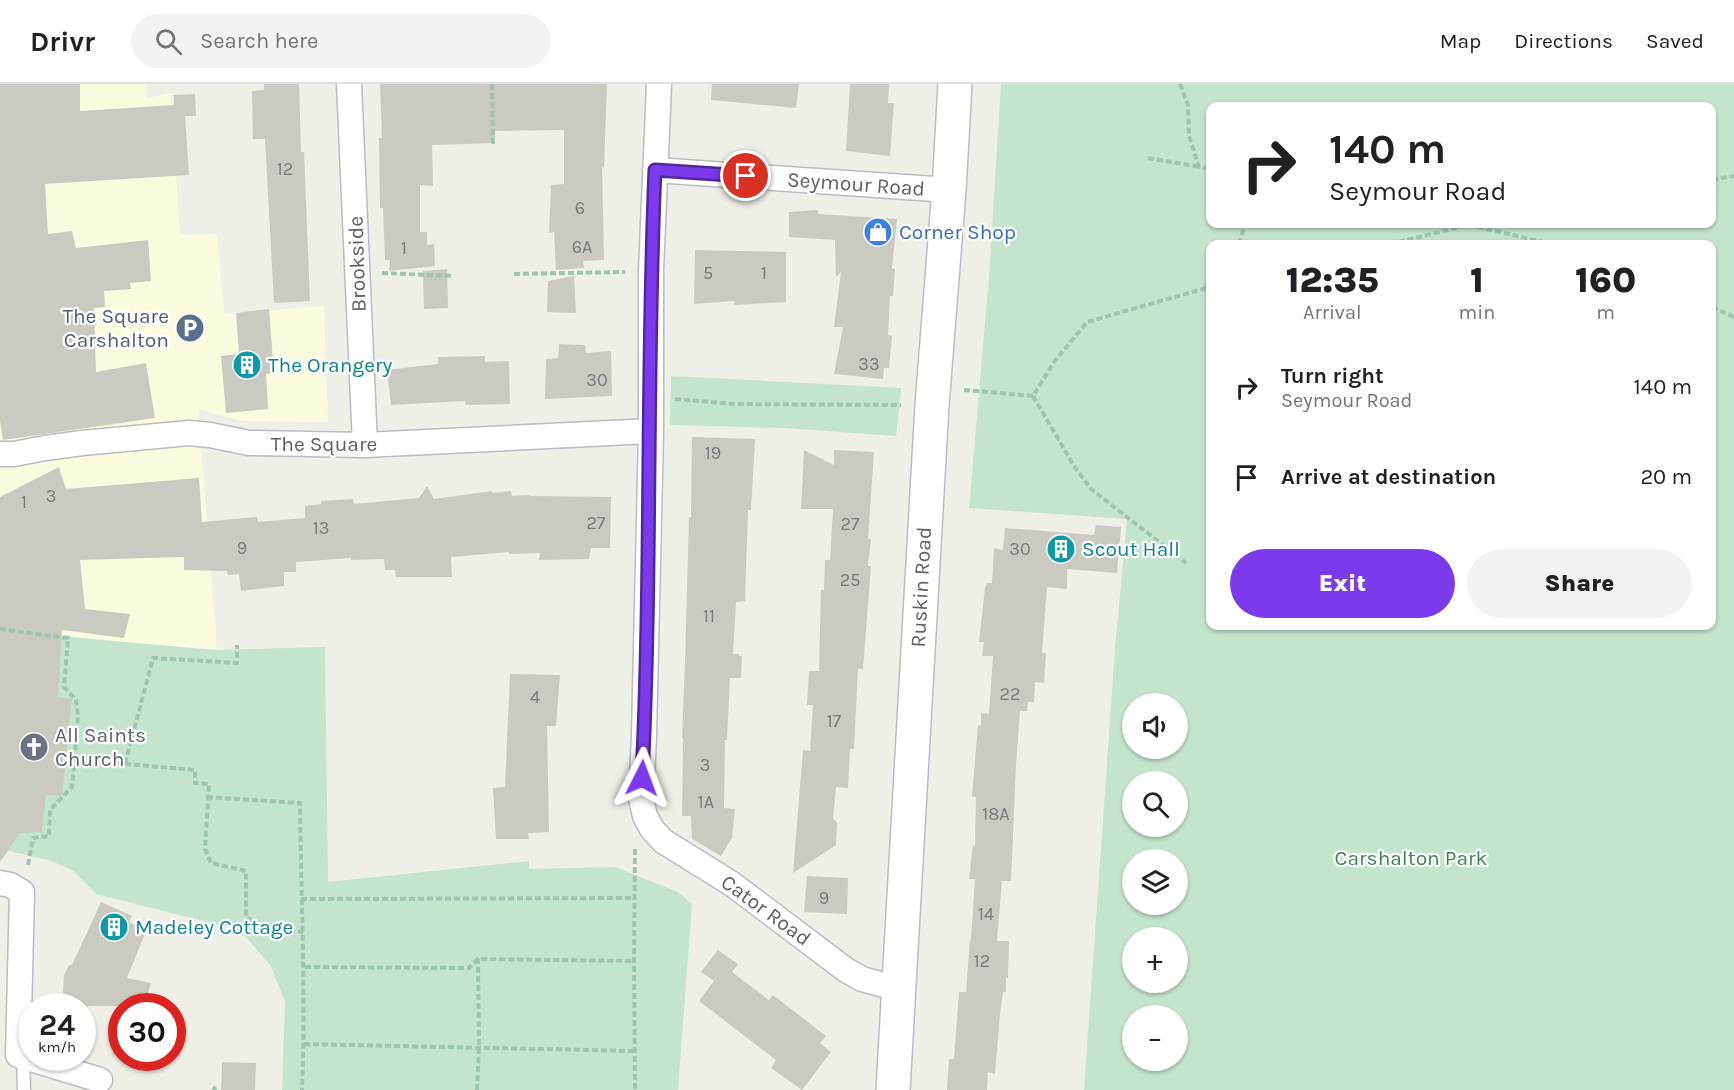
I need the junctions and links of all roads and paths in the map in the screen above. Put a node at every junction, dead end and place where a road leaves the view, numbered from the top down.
1 (349, 84) edge
2 (492, 84) edge
3 (659, 84) edge
4 (954, 84) edge
5 (1180, 84) edge
6 (493, 146) dead end
7 (1148, 158) dead end
8 (1199, 166) junction
9 (1206, 169) edge
10 (655, 170) junction
11 (1734, 176) edge
12 (1716, 179) edge
13 (949, 190) junction
14 (1457, 228) edge
15 (1482, 228) edge
16 (1407, 240) edge
17 (1535, 240) edge
18 (651, 271) junction
19 (358, 272) junction
20 (514, 274) dead end
21 (454, 276) dead end
22 (1206, 286) edge
23 (1204, 289) joint
24 (1716, 309) edge
25 (1734, 317) edge
26 (932, 396) junction
27 (1033, 396) junction
28 (650, 397) junction
29 (651, 431) junction
30 (365, 445) junction
31 (0, 454) edge
32 (1186, 563) dead end
33 (0, 629) edge
34 (237, 645) dead end
35 (75, 756) junction
36 (125, 764) junction
37 (207, 797) junction
38 (648, 822) junction
39 (11, 888) edge
40 (634, 898) junction
41 (301, 899) junction
42 (303, 932) junction
43 (478, 959) junction
44 (634, 961) junction
45 (304, 967) junction
46 (898, 989) junction
47 (304, 1044) junction
48 (479, 1048) junction
49 (634, 1052) junction
50 (18, 1055) edge
51 (23, 1071) edge
52 (70, 1071) edge
53 (100, 1080) dead end
54 (24, 1090) edge
55 (302, 1090) edge
56 (477, 1090) edge
57 (635, 1090) edge
58 (893, 1090) edge

1 - 19 street, Brookside
2 - 6 path
3 - 10 street
4 - 13 main road, Ruskin Road
5 - 8 path
7 - 8 path
8 - 9 path
10 - 13 street, Seymour Road
10 - 18 street
11 - 12 path
13 - 26 main road, Ruskin Road
14 - 16 path
15 - 17 path
18 - 20 path
18 - 28 street
19 - 21 path
19 - 30 street, Brookside
22 - 23 path
23 - 27 path
24 - 25 path
26 - 27 path
26 - 28 path
26 - 46 main road, Ruskin Road
27 - 32 path
28 - 29 street
29 - 30 street, The Square
29 - 38 street
30 - 31 street, The Square
33 - 35 path
34 - 36 path
35 - 36 path
35 - 39 path
36 - 37 path
37 - 41 path
37 - 42 path
38 - 40 path
38 - 46 street, Cator Road
39 - 50 street
40 - 41 path
40 - 44 path
41 - 42 path
42 - 45 path
43 - 44 path
43 - 45 path
43 - 48 path
44 - 49 path
45 - 47 path
46 - 58 main road, Ruskin Road
47 - 48 path
47 - 55 path
48 - 49 path
48 - 56 path
49 - 57 path
51 - 54 lane
52 - 53 street

